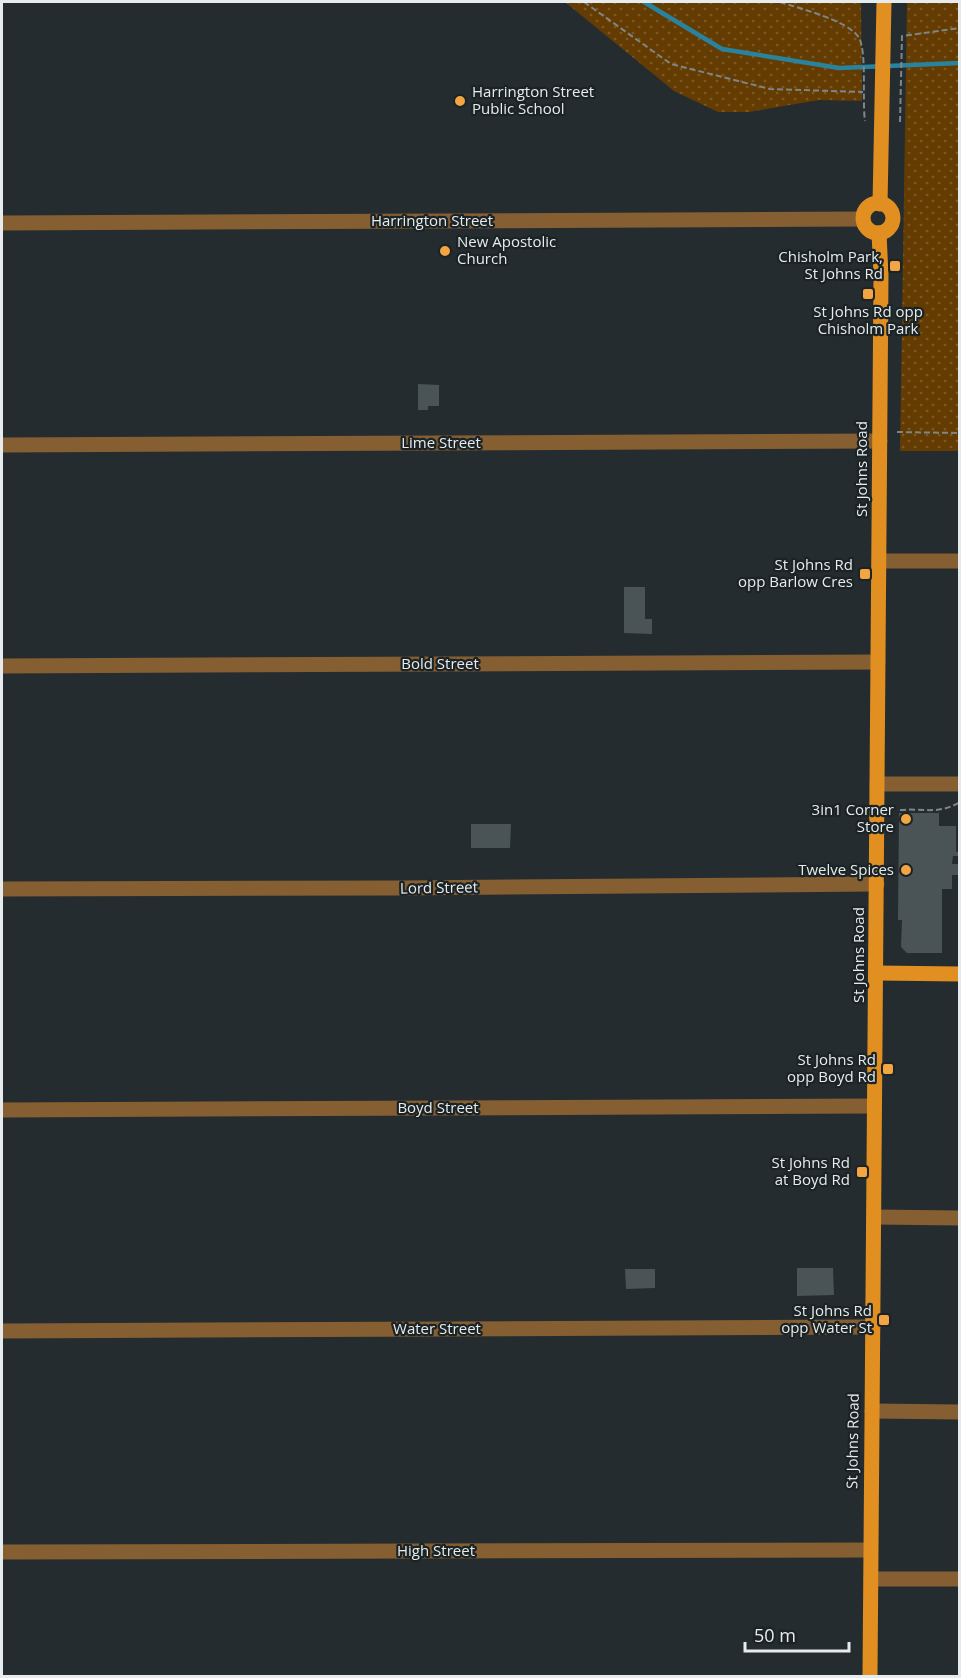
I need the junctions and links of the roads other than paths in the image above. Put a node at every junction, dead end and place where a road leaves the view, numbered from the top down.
1 (884, 2) edge
2 (880, 204) junction
3 (863, 219) junction
4 (2, 223) edge
5 (879, 233) junction
6 (880, 441) junction
7 (2, 445) edge
8 (880, 561) junction
9 (960, 561) edge
10 (878, 662) junction
11 (2, 666) edge
12 (877, 784) junction
13 (960, 784) edge
14 (877, 884) junction
15 (2, 889) edge
16 (877, 973) junction
17 (960, 974) edge
18 (874, 1106) junction
19 (2, 1110) edge
20 (873, 1217) junction
21 (960, 1218) edge
22 (873, 1327) junction
23 (2, 1331) edge
24 (872, 1411) junction
25 (960, 1412) edge
26 (870, 1550) junction
27 (2, 1552) edge
28 (871, 1579) junction
29 (960, 1579) edge
30 (870, 1677) edge

1 - 2 main road
2 - 3 main road
2 - 5 main road
3 - 4 street, Harrington Street
3 - 5 main road
5 - 6 main road, St Johns Road
6 - 7 street, Lime Street
6 - 8 main road, St Johns Road
8 - 9 street
8 - 10 main road, St Johns Road
10 - 11 street, Bold Street
10 - 12 main road, St Johns Road
12 - 13 street
12 - 14 main road, St Johns Road
14 - 15 street, Lord Street
14 - 16 main road, St Johns Road
16 - 17 main road
16 - 18 main road, St Johns Road
18 - 19 street, Boyd Street
18 - 20 main road, St Johns Road
20 - 21 street
20 - 22 main road, St Johns Road
22 - 23 street, Water Street
22 - 24 main road, St Johns Road
24 - 25 street
24 - 26 main road, St Johns Road
26 - 27 street, High Street
26 - 28 main road, St Johns Road
28 - 29 street
28 - 30 main road, St Johns Road

